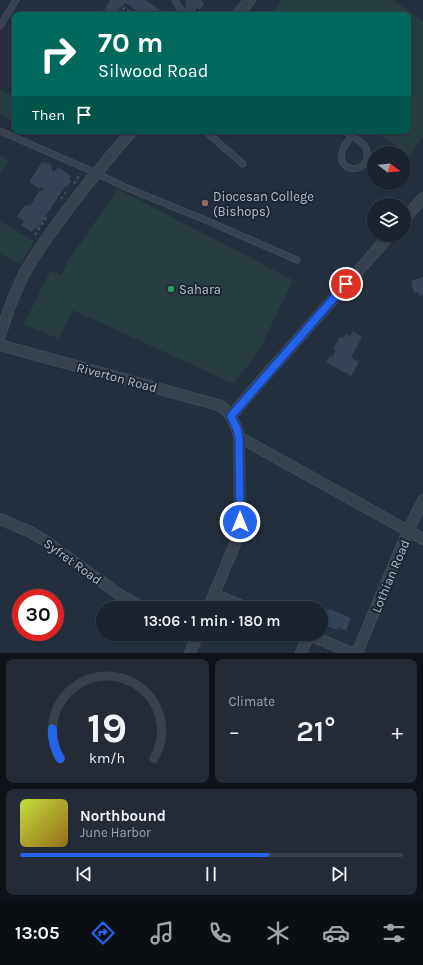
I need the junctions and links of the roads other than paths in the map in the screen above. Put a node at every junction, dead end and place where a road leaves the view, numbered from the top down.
1 (16, 0) edge
2 (175, 0) edge
3 (250, 0) edge
4 (184, 12) edge
5 (240, 12) edge
6 (0, 26) edge
7 (0, 131) edge
8 (129, 134) edge
9 (207, 134) edge
10 (348, 134) edge
11 (351, 137) junction
12 (242, 164) dead end
13 (96, 173) junction
14 (421, 202) edge
15 (411, 212) edge
16 (384, 242) edge
17 (297, 260) dead end
18 (0, 336) edge
19 (0, 345) edge
20 (231, 416) junction
21 (239, 437) junction
22 (423, 500) edge
23 (0, 519) edge
24 (408, 531) junction
25 (423, 539) edge
26 (214, 594) junction
27 (130, 601) edge
28 (211, 601) edge
29 (230, 601) edge
30 (195, 641) edge
31 (305, 641) edge
32 (324, 641) edge
33 (190, 653) edge
34 (301, 653) edge
35 (352, 653) edge
36 (357, 653) edge

1 - 6 lane
2 - 4 lane
3 - 5 street
7 - 13 lane
8 - 13 street
9 - 12 lane
10 - 11 lane
11 - 11 lane
13 - 17 lane
13 - 18 street
14 - 15 street
16 - 20 street
19 - 20 street, Riverton Road
20 - 21 street
21 - 24 street
21 - 26 street
22 - 24 street, Lothian Road
23 - 27 street, Syfret Road
24 - 25 street
24 - 36 street, Lothian Road
26 - 28 street
26 - 29 street
30 - 33 street
31 - 34 street
32 - 35 street

